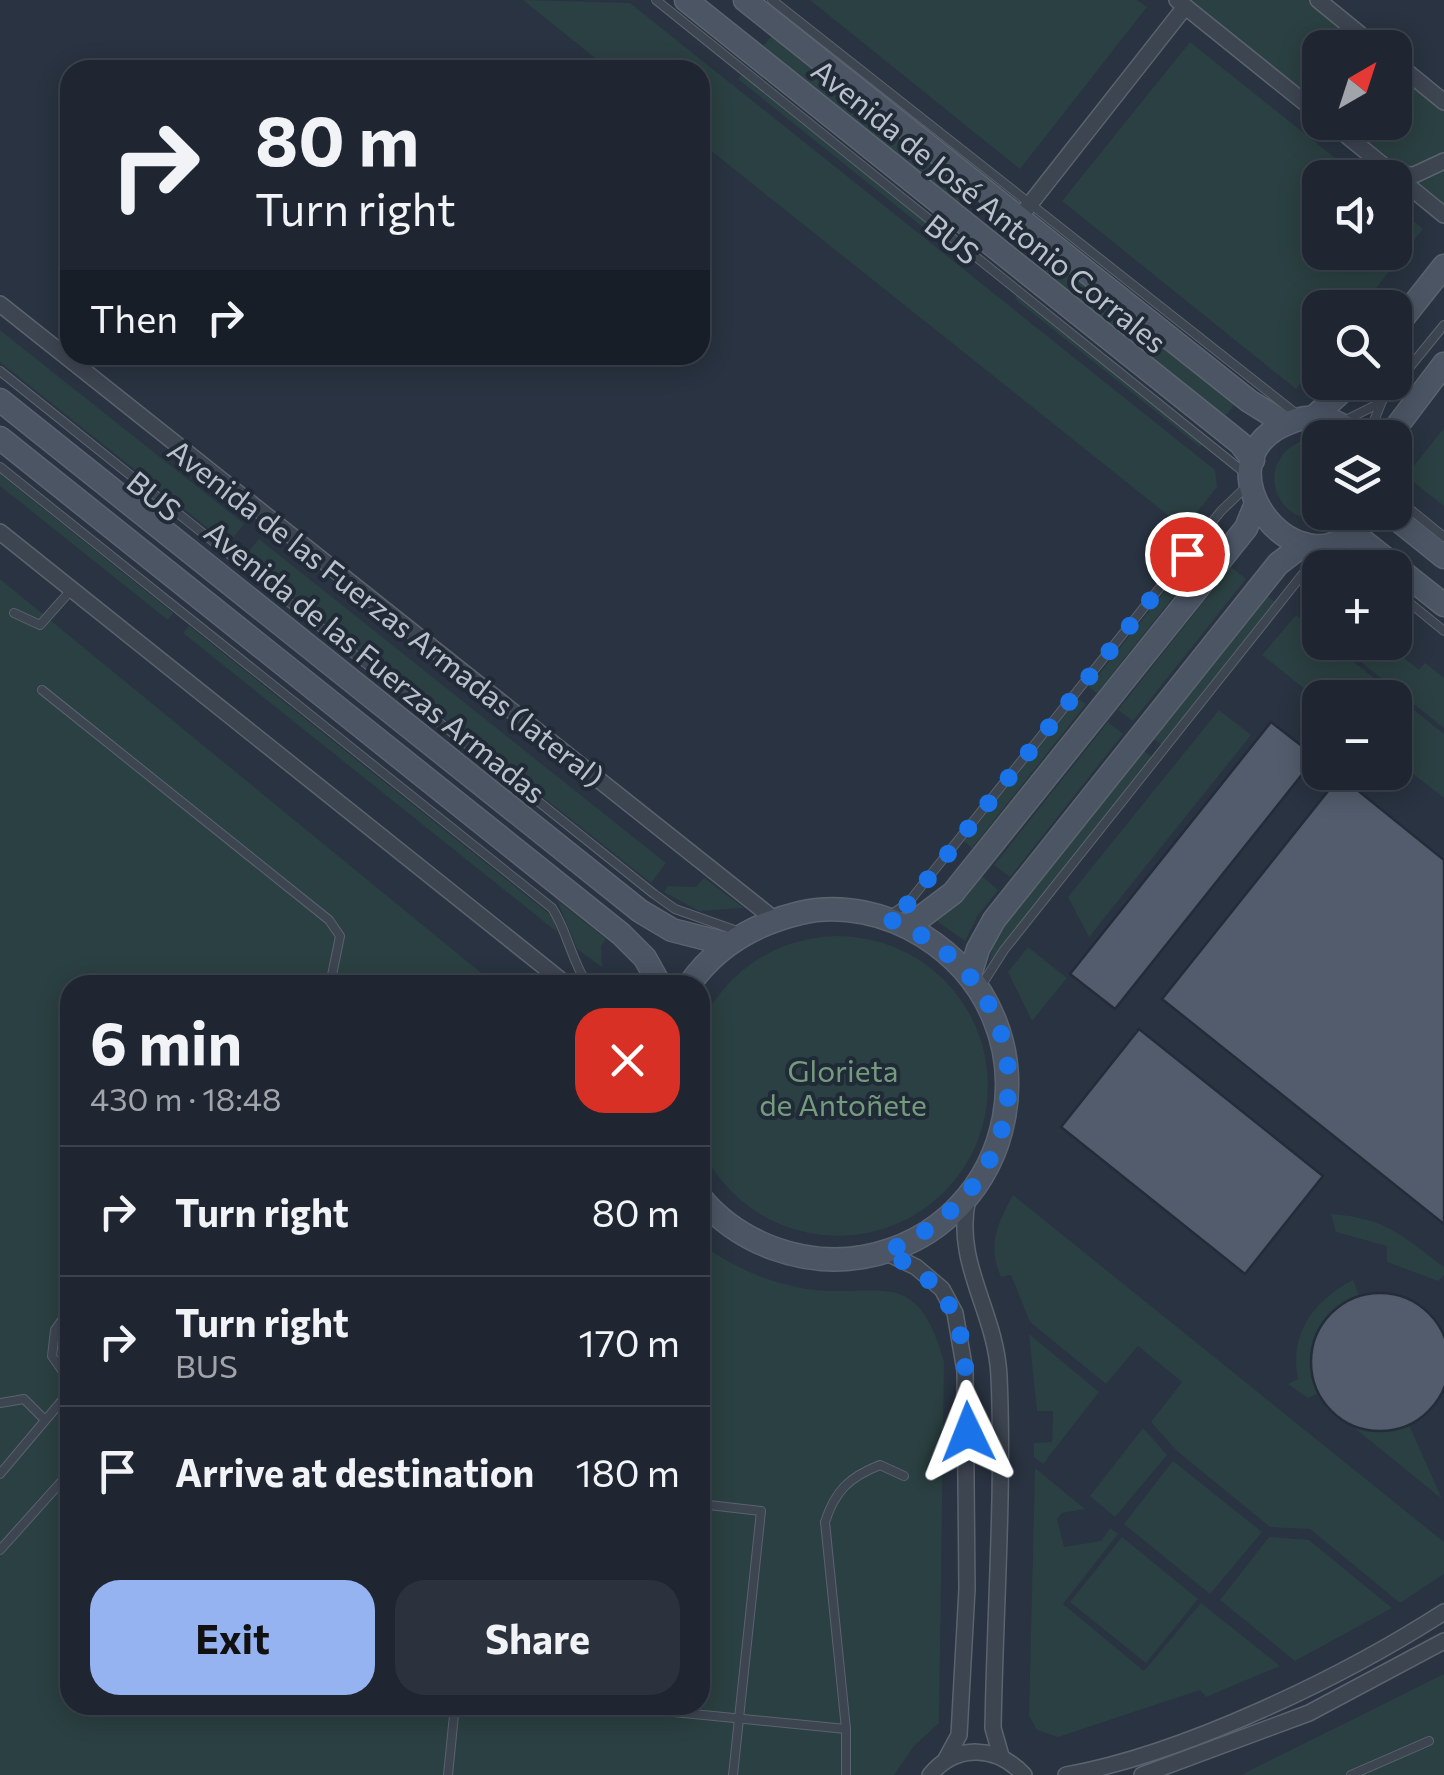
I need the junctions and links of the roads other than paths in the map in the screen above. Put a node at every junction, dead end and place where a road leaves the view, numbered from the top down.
1 (656, 0) edge
2 (686, 0) edge
3 (745, 0) edge
4 (772, 0) edge
5 (1318, 0) edge
6 (1181, 3) edge
7 (1355, 30) edge
8 (1412, 76) edge
9 (1302, 100) edge
10 (1444, 102) edge
11 (1352, 140) edge
12 (1378, 160) edge
13 (1444, 160) edge
14 (1412, 174) edge
15 (1412, 188) edge
16 (1024, 211) junction
17 (1444, 215) edge
18 (1444, 266) edge
19 (0, 304) edge
20 (1412, 306) edge
21 (1444, 325) edge
22 (60, 352) edge
23 (1444, 364) edge
24 (77, 365) edge
25 (0, 371) edge
26 (0, 400) edge
27 (1327, 400) edge
28 (1382, 401) junction
29 (1300, 420) junction
30 (1341, 420) edge
31 (1372, 420) edge
32 (1402, 420) edge
33 (0, 438) edge
34 (0, 467) edge
35 (1252, 482) junction
36 (1412, 511) edge
37 (1343, 530) edge
38 (1410, 530) edge
39 (0, 532) edge
40 (1444, 536) edge
41 (1328, 541) junction
42 (1340, 550) edge
43 (1444, 557) edge
44 (72, 589) junction
45 (1412, 605) edge
46 (1444, 606) edge
47 (14, 613) dead end
48 (1444, 630) edge
49 (42, 690) dead end
50 (774, 919) junction
51 (897, 922) junction
52 (736, 939) junction
53 (332, 975) edge
54 (554, 975) edge
55 (583, 975) edge
56 (654, 975) edge
57 (699, 975) edge
58 (975, 982) junction
59 (969, 1196) junction
60 (710, 1206) edge
61 (885, 1252) junction
62 (60, 1323) edge
63 (60, 1368) edge
64 (60, 1401) edge
65 (0, 1403) edge
66 (44, 1418) junction
67 (0, 1474) edge
68 (904, 1476) dead end
69 (60, 1483) edge
70 (710, 1505) edge
71 (0, 1550) edge
72 (1444, 1612) edge
73 (1444, 1641) edge
74 (454, 1715) edge
75 (708, 1715) edge
76 (740, 1718) junction
77 (846, 1728) junction
78 (1429, 1741) dead end
79 (1001, 1756) junction
80 (946, 1759) junction
81 (448, 1775) edge
82 (733, 1775) edge
83 (846, 1775) edge
84 (930, 1775) edge
85 (1025, 1775) edge
86 (1066, 1775) edge
87 (1142, 1775) edge
88 (1352, 1775) edge

1 - 35 lane, BUS
2 - 35 street, Avenida de José Antonio Corrales
3 - 16 street, Avenida de José Antonio Corrales
4 - 16 lane
5 - 7 street
6 - 9 street
6 - 16 street
8 - 10 street
11 - 12 street
13 - 14 street
15 - 17 street
16 - 29 street, Avenida de José Antonio Corrales
18 - 20 street
19 - 22 street, Avenida de las Fuerzas Armadas (lateral)
21 - 28 lane
23 - 32 street
24 - 50 street, Avenida de las Fuerzas Armadas (lateral)
25 - 52 lane, BUS
26 - 52 street, Avenida de las Fuerzas Armadas
27 - 29 street
28 - 30 lane
28 - 31 lane
29 - 35 street
33 - 56 street, Avenida de las Fuerzas Armadas
34 - 55 lane
35 - 41 street, Avenida de José Antonio Corrales
35 - 51 street
36 - 40 lane
37 - 41 street
38 - 43 street
39 - 44 street
41 - 42 lane
41 - 46 street
41 - 58 street
44 - 47 lane
44 - 54 street
45 - 48 lane
49 - 53 lane
50 - 51 street
50 - 52 street
51 - 58 street
52 - 57 street
58 - 59 street
59 - 61 street
59 - 79 street
60 - 61 street
61 - 80 street
62 - 63 lane
64 - 66 lane
65 - 66 lane
66 - 67 lane
68 - 77 lane
69 - 71 lane
70 - 76 lane
72 - 86 street
73 - 87 street
74 - 81 lane
75 - 76 lane
76 - 77 lane
76 - 82 lane
77 - 83 lane
78 - 88 lane
79 - 80 street
79 - 85 street
80 - 84 street

